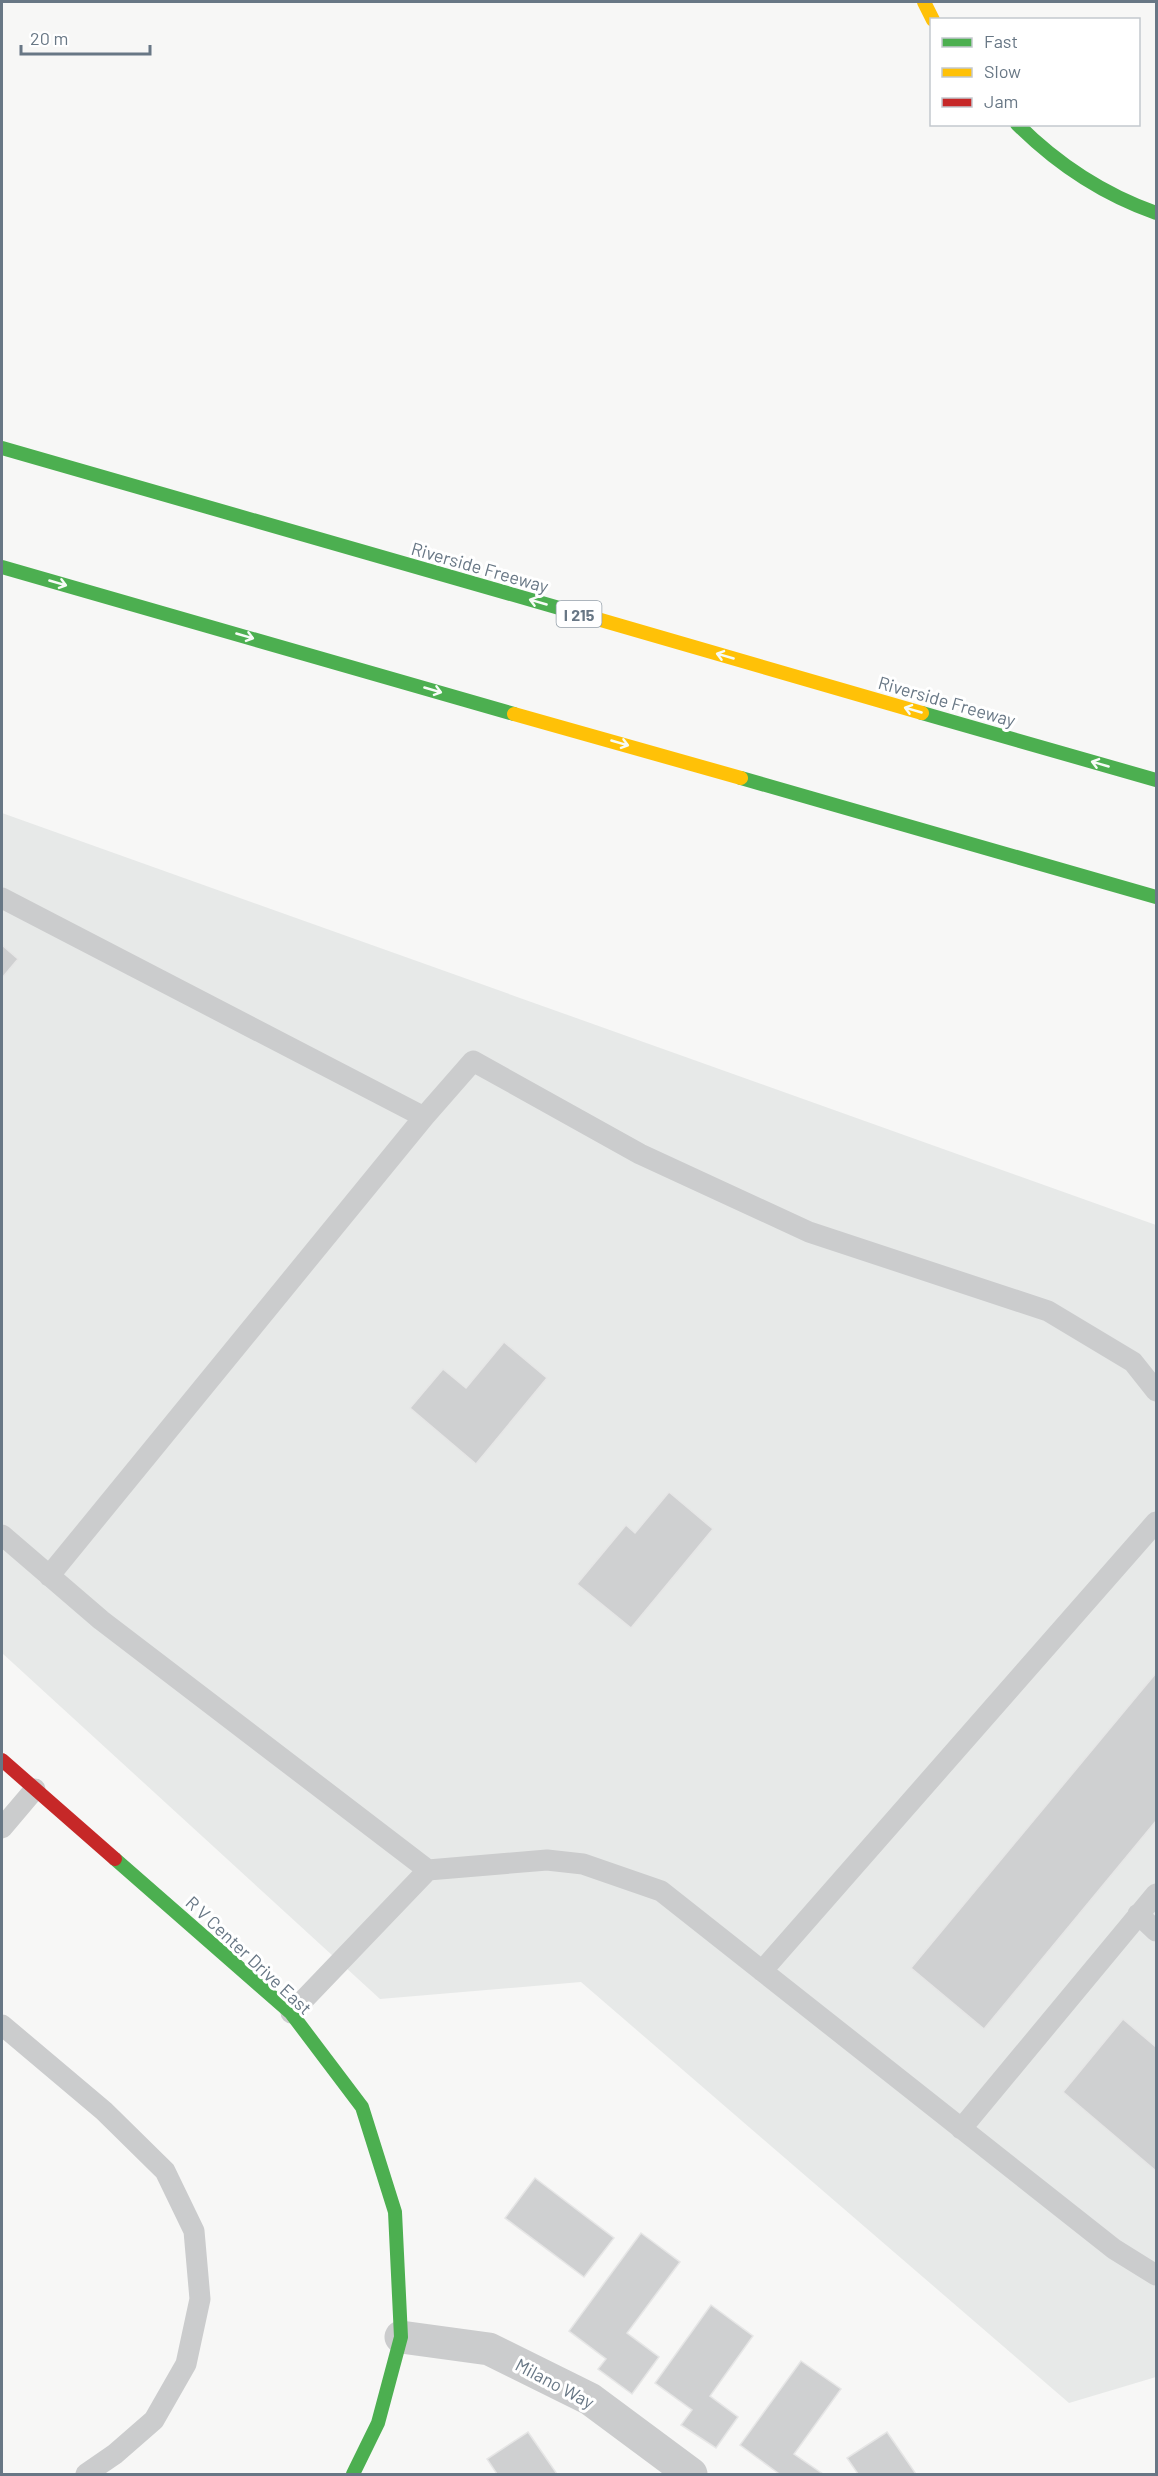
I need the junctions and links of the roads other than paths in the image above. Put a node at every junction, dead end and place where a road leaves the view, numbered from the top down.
1 (924, 2) edge
2 (932, 18) edge
3 (1019, 126) edge
4 (1156, 213) edge
5 (2, 448) edge
6 (2, 567) edge
7 (1156, 780) edge
8 (1156, 897) edge
9 (2, 898) edge
10 (424, 1117) junction
11 (1156, 1391) edge
12 (1156, 1522) edge
13 (2, 1535) edge
14 (49, 1576) junction
15 (2, 1760) edge
16 (35, 1789) junction
17 (2, 1828) edge
18 (428, 1870) junction
19 (1156, 1894) edge
20 (1138, 1914) junction
21 (1156, 1931) edge
22 (762, 1971) junction
23 (291, 2013) junction
24 (2, 2025) edge
25 (961, 2129) junction
26 (1156, 2275) edge
27 (401, 2337) junction
28 (86, 2475) edge
29 (353, 2475) edge
30 (691, 2475) edge

1 - 2 main road
3 - 4 main road
7 -> 5 main road, Riverside Freeway / I 215
6 -> 8 main road
9 - 10 lane
10 - 11 lane
10 - 14 lane
12 - 22 lane
13 - 14 lane
14 - 18 lane
15 - 16 main road, R V Center Drive East
16 - 17 lane
16 - 23 main road, R V Center Drive East
18 - 22 lane
18 - 23 lane
19 - 20 lane
20 - 21 lane
20 - 25 lane
22 - 25 lane
23 - 27 main road, R V Center Drive East
24 - 28 lane
25 - 26 lane
27 - 29 main road, R V Center Drive East
27 - 30 street, Milano Way

